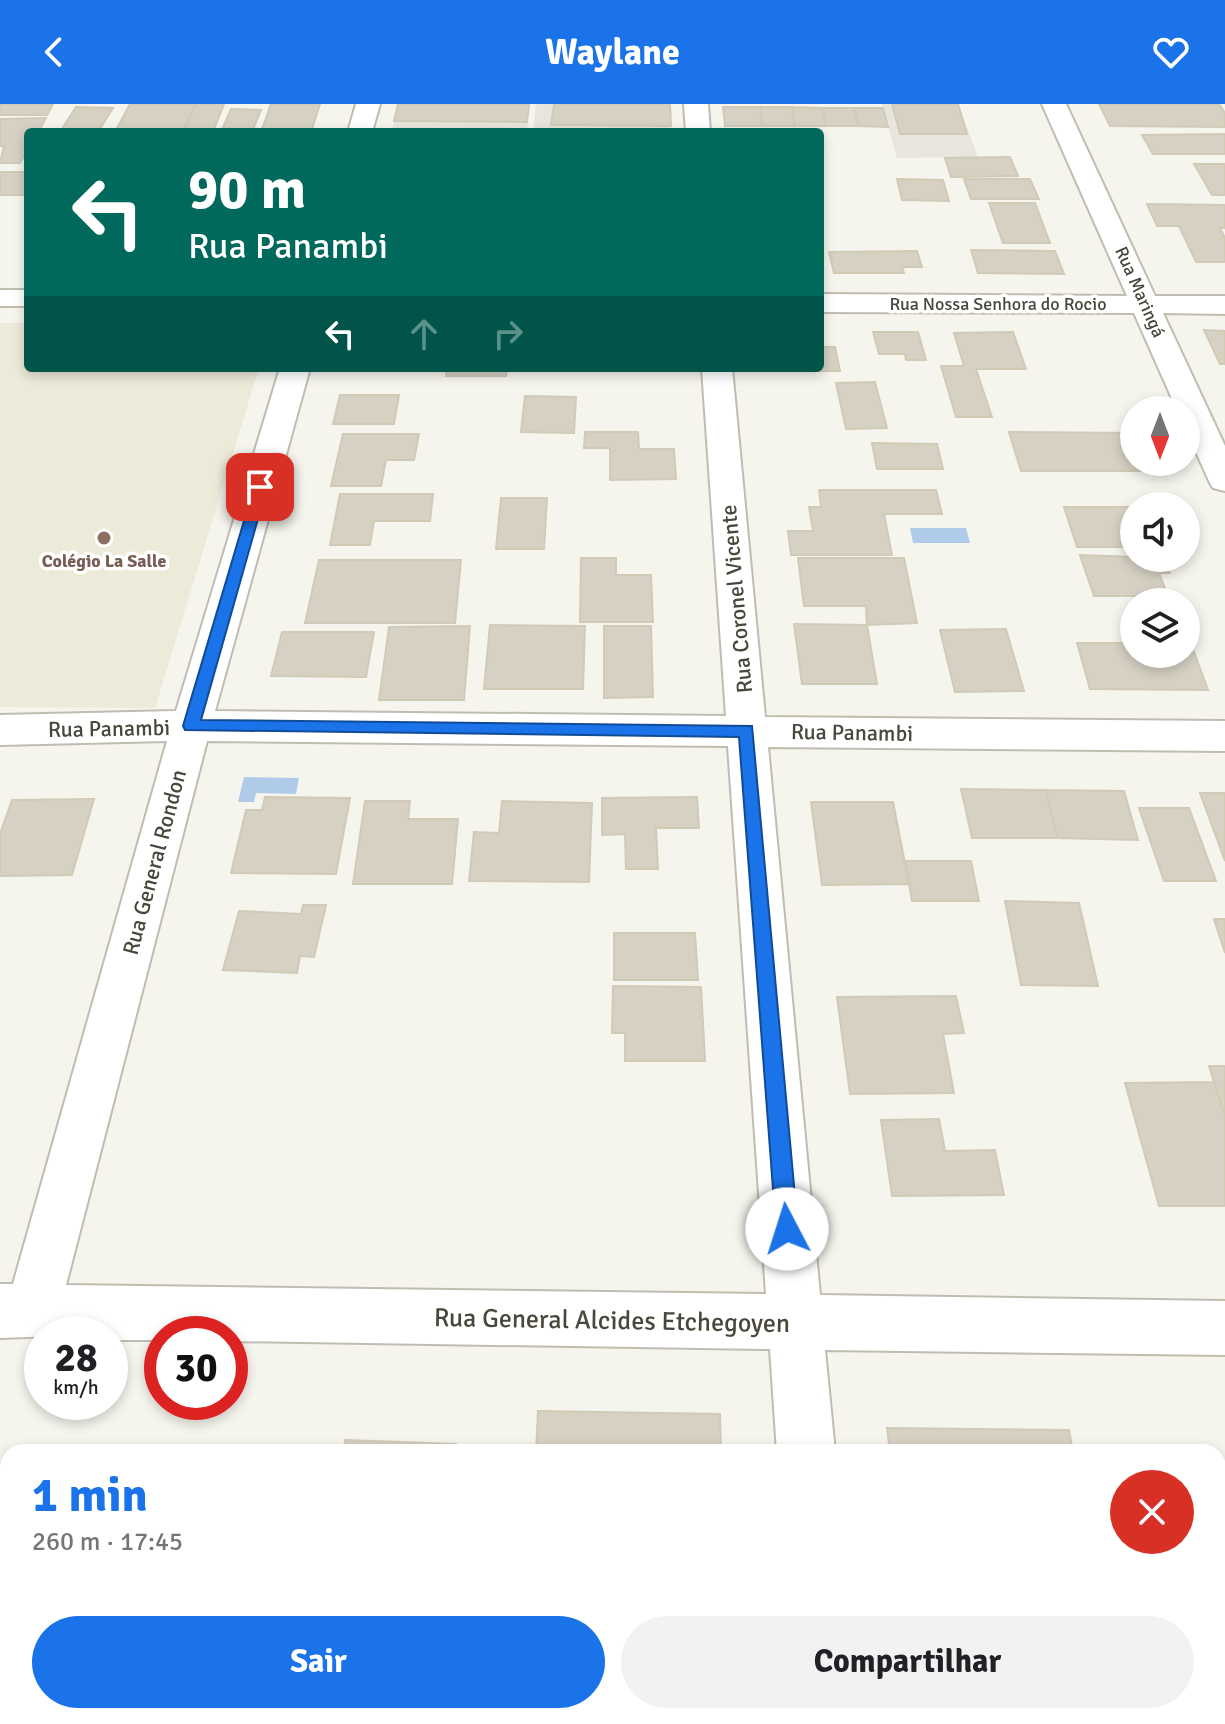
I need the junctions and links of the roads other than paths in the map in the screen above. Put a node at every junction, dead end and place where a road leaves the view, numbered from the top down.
1 (368, 104) edge
2 (696, 104) edge
3 (1054, 104) edge
4 (361, 128) edge
5 (698, 128) edge
6 (0, 298) edge
7 (24, 298) edge
8 (824, 303) edge
9 (1146, 305) junction
10 (1225, 305) edge
11 (294, 372) edge
12 (717, 372) edge
13 (1225, 481) edge
14 (191, 726) junction
15 (0, 730) edge
16 (747, 731) junction
17 (1225, 736) edge
18 (16, 1311) edge
19 (795, 1323) junction
20 (1225, 1328) edge
21 (805, 1444) edge

1 - 4 street
2 - 5 street
3 - 9 street, Rua Maringá
6 - 7 street
8 - 9 street, Rua Nossa Senhora do Rocio
9 - 10 street, Rua Nossa Senhora do Rocio
9 - 13 street, Rua Maringá
11 - 14 street, Rua General Rondon
12 - 16 street, Rua Coronel Vicente
14 - 15 street, Rua Panambi
14 - 16 street, Rua Panambi
14 - 18 street, Rua General Rondon
16 - 17 street, Rua Panambi
16 - 19 street, Rua Coronel Vicente
18 - 19 street, Rua General Alcides Etchegoyen
19 - 20 street, Rua General Alcides Etchegoyen
19 - 21 street, Rua Coronel Vicente

